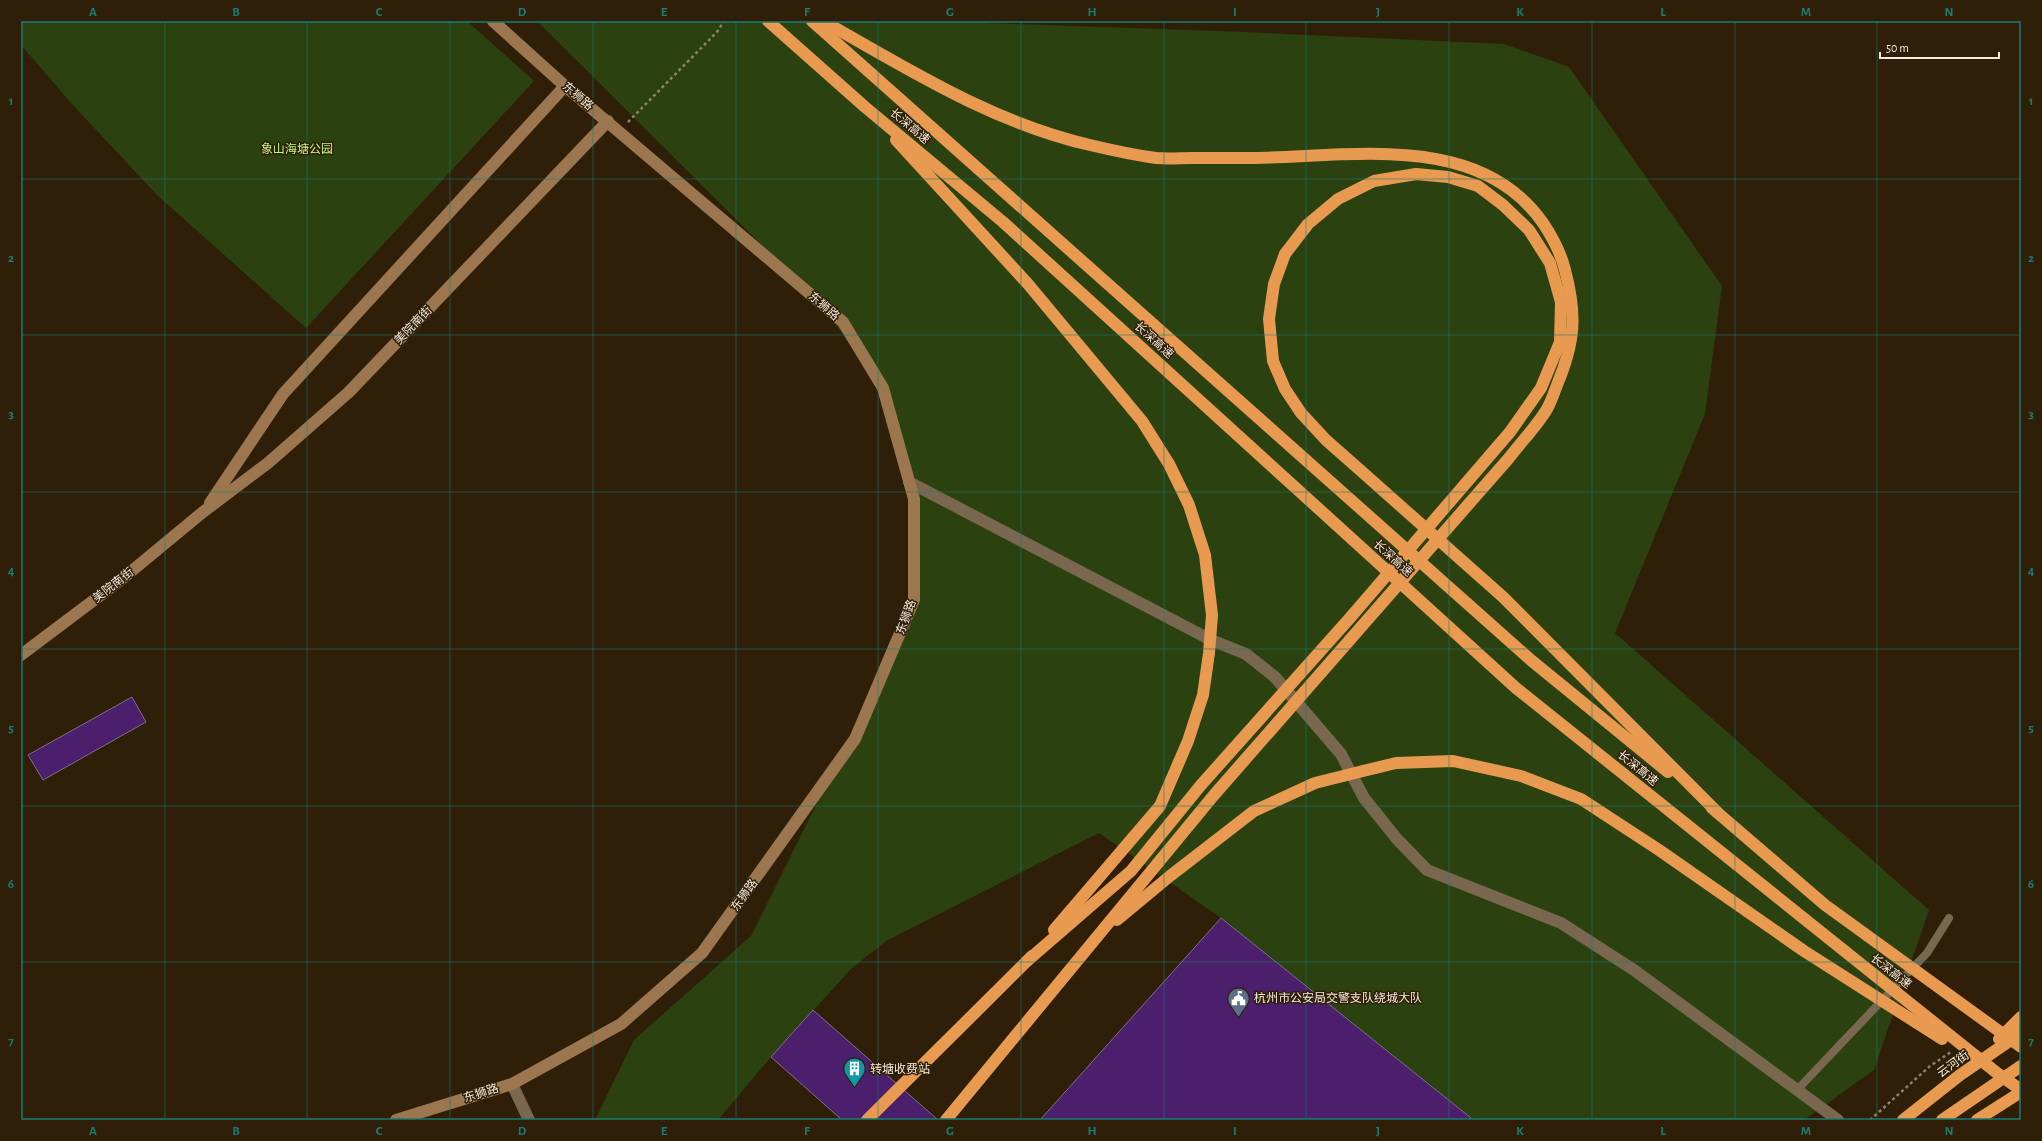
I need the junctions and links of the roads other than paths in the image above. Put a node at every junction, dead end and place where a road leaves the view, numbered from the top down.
1 (493, 21) edge
2 (768, 21) edge
3 (812, 21) edge
4 (823, 21) edge
5 (565, 86) junction
6 (865, 107) junction
7 (608, 121) junction
8 (909, 482) junction
9 (203, 512) junction
10 (21, 655) edge
11 (1718, 813) junction
12 (1949, 918) dead end
13 (1094, 939) junction
14 (1027, 961) junction
15 (2021, 1018) edge
16 (2021, 1033) edge
17 (2021, 1047) edge
18 (2021, 1066) edge
19 (1997, 1074) junction
20 (1960, 1075) junction
21 (512, 1084) junction
22 (1797, 1090) junction
23 (2021, 1091) edge
24 (869, 1118) edge
25 (396, 1120) edge
26 (529, 1120) edge
27 (946, 1120) edge
28 (1838, 1120) edge
29 (1903, 1120) edge
30 (1942, 1120) edge
31 (1977, 1120) edge

1 - 5 street, 东狮路
2 - 6 highway, 长深高速
3 - 11 highway, 长深高速
4 - 13 highway
5 - 7 street, 东狮路
5 - 9 street, 美院南街
6 - 14 highway
6 - 19 highway, 长深高速
7 - 8 street, 东狮路
7 - 9 street, 美院南街
8 - 21 street, 东狮路
8 - 22 street
9 - 10 street, 美院南街
11 - 14 highway
11 - 17 highway, 长深高速
12 - 22 lane
13 - 19 highway
13 - 27 highway
14 - 24 highway
15 - 20 highway
16 - 20 highway, 云河街
18 - 30 highway
19 - 23 highway, 长深高速
20 - 29 highway, 云河街
21 - 25 street, 东狮路
21 - 26 street
22 - 28 street
23 - 31 highway

